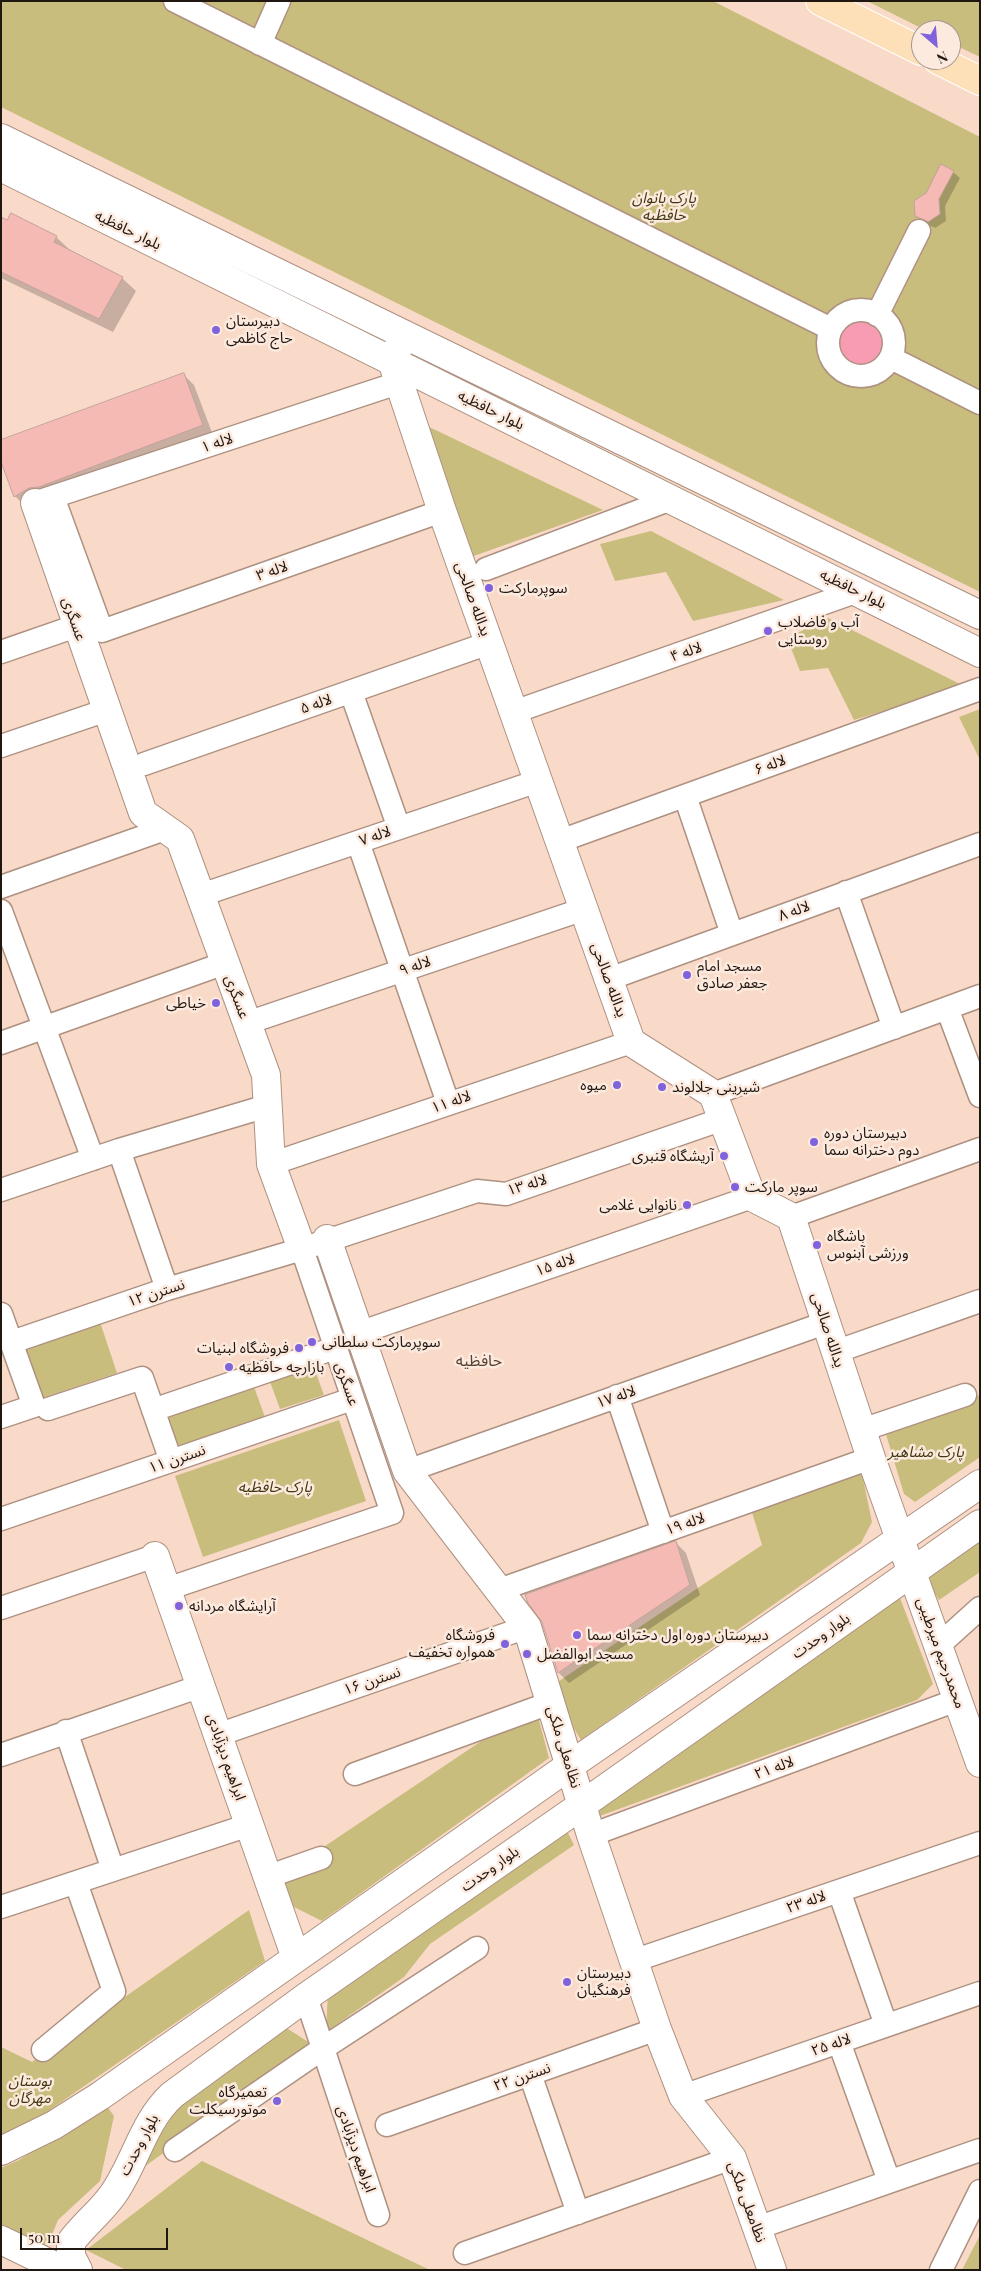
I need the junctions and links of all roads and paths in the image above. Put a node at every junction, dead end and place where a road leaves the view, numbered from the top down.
1 (175, 1) edge
2 (279, 1) edge
3 (820, 1) edge
4 (260, 44) junction
5 (911, 47) edge
6 (958, 70) edge
7 (980, 81) edge
8 (1, 138) edge
9 (1, 167) edge
10 (919, 231) dead end
11 (877, 315) junction
12 (831, 328) junction
13 (404, 335) junction
14 (891, 358) junction
15 (395, 372) junction
16 (980, 403) edge
17 (671, 499) junction
18 (44, 500) joint
19 (442, 511) junction
20 (486, 570) dead end
21 (858, 591) junction
22 (980, 615) edge
23 (89, 629) junction
24 (489, 644) junction
25 (1, 652) edge
26 (980, 653) edge
27 (980, 690) edge
28 (351, 692) junction
29 (107, 710) junction
30 (514, 712) junction
31 (1, 746) edge
32 (144, 764) dead end
33 (538, 781) junction
34 (685, 796) junction
35 (399, 828) junction
36 (165, 830) junction
37 (560, 841) junction
38 (358, 842) junction
39 (980, 844) edge
40 (1, 887) edge
41 (213, 891) dead end
42 (846, 892) junction
43 (584, 909) junction
44 (1, 911) edge
45 (732, 934) junction
46 (225, 963) junction
47 (402, 970) junction
48 (609, 979) junction
49 (980, 996) edge
50 (947, 1008) junction
51 (247, 1023) junction
52 (44, 1027) junction
53 (894, 1028) junction
54 (631, 1042) junction
55 (1, 1043) edge
56 (713, 1094) junction
57 (980, 1096) edge
58 (448, 1103) junction
59 (267, 1106) junction
60 (722, 1119) junction
61 (980, 1149) edge
62 (119, 1150) junction
63 (93, 1159) junction
64 (270, 1164) junction
65 (1, 1190) edge
66 (752, 1198) junction
67 (791, 1217) junction
68 (327, 1239) junction
69 (302, 1249) junction
70 (167, 1289) junction
71 (980, 1301) edge
72 (1, 1314) edge
73 (825, 1323) junction
74 (359, 1333) junction
75 (12, 1342) junction
76 (335, 1348) junction
77 (835, 1352) junction
78 (371, 1366) junction
79 (344, 1376) junction
80 (965, 1395) dead end
81 (617, 1396) junction
82 (352, 1399) junction
83 (41, 1407) junction
84 (153, 1410) junction
85 (1, 1417) edge
86 (862, 1430) junction
87 (871, 1458) junction
88 (171, 1461) junction
89 (408, 1471) junction
90 (980, 1484) edge
91 (1, 1519) edge
92 (980, 1524) edge
93 (663, 1532) junction
94 (900, 1539) junction
95 (155, 1556) joint
96 (912, 1572) junction
97 (166, 1589) junction
98 (499, 1590) junction
99 (1, 1608) edge
100 (980, 1608) edge
101 (527, 1627) junction
102 (980, 1631) edge
103 (938, 1646) junction
104 (201, 1686) junction
105 (957, 1700) junction
106 (550, 1703) junction
107 (66, 1732) junction
108 (218, 1735) junction
109 (1, 1755) edge
110 (980, 1763) edge
111 (569, 1766) junction
112 (355, 1774) dead end
113 (582, 1805) junction
114 (249, 1824) junction
115 (592, 1836) junction
116 (980, 1843) edge
117 (321, 1858) dead end
118 (113, 1870) junction
119 (267, 1877) junction
120 (76, 1882) junction
121 (839, 1891) junction
122 (1, 1907) edge
123 (477, 1948) dead end
124 (296, 1958) junction
125 (633, 1961) junction
126 (980, 1993) edge
127 (306, 1997) junction
128 (886, 2026) junction
129 (657, 2029) junction
130 (839, 2042) junction
131 (322, 2049) junction
132 (43, 2050) dead end
133 (530, 2074) junction
134 (683, 2096) junction
135 (386, 2125) dead end
136 (175, 2150) dead end
137 (980, 2150) edge
138 (1, 2151) edge
139 (732, 2158) junction
140 (889, 2181) junction
141 (980, 2191) edge
142 (578, 2213) junction
143 (378, 2214) dead end
144 (757, 2228) junction
145 (1, 2240) edge
146 (465, 2253) dead end
147 (62, 2270) edge
148 (78, 2270) edge
149 (772, 2270) edge
150 (941, 2270) edge

1 - 4 street
2 - 4 street
3 - 5 main road
4 - 12 street
6 - 7 main road
8 - 13 street, بلوار حافظیه
9 - 15 street, بلوار حافظیه
10 - 11 street
11 - 12 street
11 - 14 street
12 - 14 street
13 - 15 street
13 - 22 street, بلوار حافظیه
14 - 16 street
15 - 17 street, بلوار حافظیه
15 - 18 street, لاله ۱
15 - 19 street, یدالله صالحی
17 - 20 street
17 - 21 street, بلوار حافظیه
18 - 23 street, عسگری
19 - 23 street, لاله ۳
19 - 24 street, یدالله صالحی
21 - 26 street, بلوار حافظیه
21 - 30 street, لاله ۴
23 - 25 street, لاله ۳
23 - 29 street, عسگری
24 - 28 street, لاله ۵
24 - 30 street, یدالله صالحی
27 - 34 street, لاله ۶
28 - 32 street, لاله ۵
28 - 35 street
29 - 31 street
29 - 36 street, عسگری
30 - 33 street, یدالله صالحی
33 - 35 street, لاله ۷
33 - 37 street, یدالله صالحی
34 - 37 street, لاله ۶
34 - 45 street
35 - 38 street, لاله ۷
36 - 40 street
36 - 46 street, عسگری
37 - 43 street, یدالله صالحی
38 - 41 street, لاله ۷
38 - 47 street
39 - 42 street, لاله ۸
42 - 45 street, لاله ۸
42 - 53 street
43 - 47 street, لاله ۹
43 - 48 street, یدالله صالحی
44 - 52 street
45 - 48 street, لاله ۸
46 - 51 street, عسگری
46 - 52 street
47 - 51 street, لاله ۹
47 - 58 street
48 - 54 street, یدالله صالحی
49 - 50 street
50 - 53 street
50 - 57 street
51 - 59 street, عسگری
52 - 55 street
52 - 63 street
53 - 56 street
54 - 56 street
54 - 58 street, لاله ۱۱
56 - 60 street
58 - 64 street, لاله ۱۱
59 - 62 street
59 - 64 street, عسگری
60 - 66 street
60 - 68 street, لاله ۱۳
61 - 67 street
62 - 63 street
62 - 70 street
63 - 65 street
64 - 69 street, عسگری
66 - 67 street
66 - 74 street, لاله ۱۵
67 - 73 street, یدالله صالحی
68 - 69 street, لاله ۱۳
68 - 74 street, نظامعلی ملکی
69 - 70 street, نسترن ۱۲
69 - 76 street, عسگری
70 - 75 street, نسترن ۱۲
71 - 77 street
72 - 75 street
73 - 77 street, یدالله صالحی
73 - 81 street, لاله ۱۷
74 - 78 street, نظامعلی ملکی
75 - 83 street
76 - 79 street, عسگری
76 - 84 street
77 - 86 street, یدالله صالحی
78 - 79 street
78 - 89 street, نظامعلی ملکی
79 - 82 street, عسگری
80 - 86 street
81 - 89 street, لاله ۱۷
81 - 93 street
82 - 88 street, نسترن ۱۱
82 - 97 street, عسگری
83 - 84 street
83 - 85 street
84 - 88 street
86 - 87 street, یدالله صالحی
87 - 93 street, لاله ۱۹
87 - 94 street, یدالله صالحی
88 - 91 street, نسترن ۱۱
89 - 98 street, نظامعلی ملکی
90 - 94 street
92 - 96 street, بلوار وحدت
93 - 98 street, لاله ۱۹
94 - 96 street, محمدرحیم میرطیبی
94 - 111 street
95 - 97 street, ابراهیم دیزآبادی
95 - 99 street
96 - 103 street, محمدرحیم میرطیبی
96 - 113 street, بلوار وحدت
97 - 104 street, ابراهیم دیزآبادی
98 - 101 street, نظامعلی ملکی
100 - 103 street
101 - 106 street, نظامعلی ملکی
101 - 108 street, نسترن ۱۶
102 - 103 street
103 - 105 street, محمدرحیم میرطیبی
104 - 107 street
104 - 108 street, ابراهیم دیزآبادی
105 - 110 street, محمدرحیم میرطیبی
105 - 115 street, لاله ۲۱
106 - 111 street, نظامعلی ملکی
106 - 112 street
107 - 109 street
107 - 118 street
108 - 114 street, ابراهیم دیزآبادی
111 - 113 street, نظامعلی ملکی
111 - 124 street
113 - 115 street, نظامعلی ملکی
113 - 127 street, بلوار وحدت
114 - 118 street
114 - 119 street, ابراهیم دیزآبادی
115 - 125 street, نظامعلی ملکی
116 - 121 street, لاله ۲۳
117 - 119 street
118 - 120 street
119 - 124 street, ابراهیم دیزآبادی
120 - 122 street
120 - 132 street
121 - 125 street, لاله ۲۳
121 - 128 street
123 - 131 street
124 - 138 street
125 - 129 street, نظامعلی ملکی
126 - 128 street, لاله ۲۵
127 - 131 street, ابراهیم دیزآبادی
127 - 148 street, بلوار وحدت
128 - 130 street, لاله ۲۵
129 - 133 street, نسترن ۲۲
129 - 134 street, نظامعلی ملکی
130 - 134 street, لاله ۲۵
130 - 140 street
131 - 136 street
131 - 143 street, ابراهیم دیزآبادی
133 - 135 street, نسترن ۲۲
133 - 142 street
134 - 139 street, نظامعلی ملکی
137 - 140 street
139 - 142 street
139 - 144 street, نظامعلی ملکی
140 - 144 street
141 - 150 street
142 - 146 street
144 - 149 street, نظامعلی ملکی
145 - 147 street

